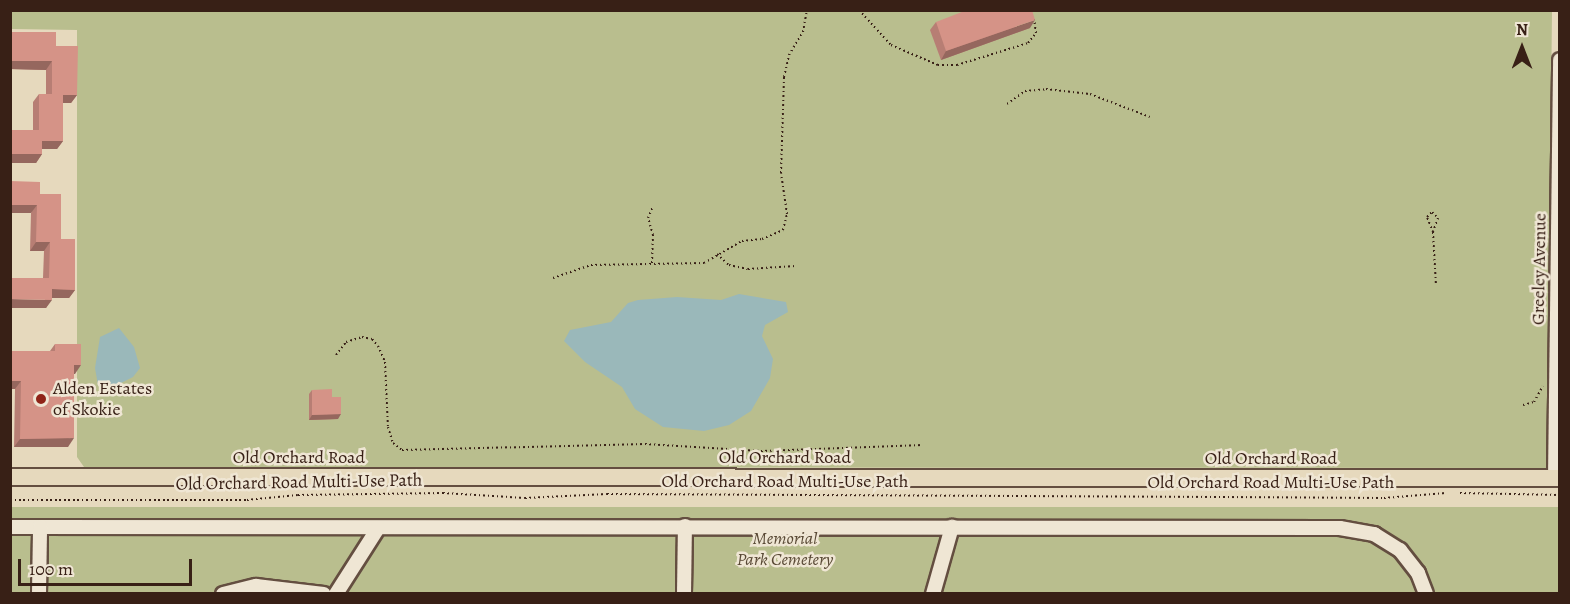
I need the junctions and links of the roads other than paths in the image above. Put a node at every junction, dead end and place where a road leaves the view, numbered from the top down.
1 (1559, 60) edge
2 (10, 477) edge
3 (1557, 478) edge
4 (686, 526) junction
5 (10, 527) edge
6 (40, 527) junction
7 (952, 527) junction
8 (378, 528) junction
9 (39, 594) edge
10 (223, 594) edge
11 (324, 594) edge
12 (336, 594) edge
13 (684, 594) edge
14 (933, 594) edge
15 (1426, 594) edge

1 - 3 street, Greeley Avenue
2 - 3 main road, Old Orchard Road
4 - 7 street
4 - 8 street
4 - 13 street
5 - 6 street
6 - 8 street
6 - 9 street
7 - 14 street
7 - 15 street
8 - 12 street
10 - 11 street

